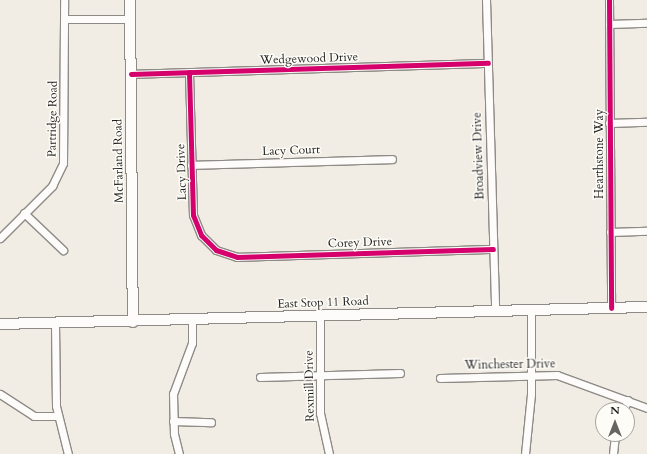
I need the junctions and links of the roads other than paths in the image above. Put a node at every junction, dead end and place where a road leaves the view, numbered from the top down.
1 (64, 0) edge
2 (130, 0) edge
3 (486, 0) edge
4 (609, 0) edge
5 (130, 19) junction
6 (64, 20) junction
7 (647, 23) edge
8 (609, 24) junction
9 (488, 63) junction
10 (189, 72) junction
11 (130, 74) junction
12 (647, 122) edge
13 (609, 123) junction
14 (392, 159) dead end
15 (191, 165) junction
16 (24, 213) junction
17 (647, 231) edge
18 (610, 232) junction
19 (0, 238) edge
20 (493, 249) junction
21 (63, 250) dead end
22 (228, 255) joint
23 (647, 307) edge
24 (611, 308) junction
25 (531, 310) junction
26 (495, 311) junction
27 (320, 316) junction
28 (192, 320) junction
29 (134, 322) junction
30 (55, 323) junction
31 (0, 324) edge
32 (400, 373) dead end
33 (531, 375) junction
34 (320, 376) junction
35 (260, 377) dead end
36 (440, 378) dead end
37 (0, 394) edge
38 (628, 400) joint
39 (647, 408) edge
40 (58, 416) junction
41 (173, 421) junction
42 (211, 422) dead end
43 (614, 442) edge
44 (68, 454) edge
45 (179, 454) edge
46 (329, 454) edge
47 (525, 454) edge
48 (613, 454) edge

1 - 6 street, Partridge Road
2 - 5 main road, McFarland Road
3 - 9 street, Broadview Drive
4 - 8 street, Hearthstone Way
5 - 6 street
5 - 11 main road, McFarland Road
6 - 16 street, Partridge Road
7 - 8 street
8 - 13 street, Hearthstone Way
9 - 10 street, Wedgewood Drive
9 - 20 street, Broadview Drive
10 - 11 street, Wedgewood Drive
10 - 15 street, Lacy Drive
11 - 29 main road, McFarland Road
12 - 13 street
13 - 18 street, Hearthstone Way
14 - 15 street, Lacy Court
15 - 22 street, Lacy Drive
16 - 19 street, Partridge Road
16 - 21 street
17 - 18 street
18 - 24 street, Hearthstone Way
20 - 22 street, Corey Drive
20 - 26 street, Broadview Drive
23 - 24 main road, East Stop 11 Road
24 - 25 main road, East Stop 11 Road
25 - 26 main road, East Stop 11 Road
25 - 33 street
26 - 27 main road, East Stop 11 Road
27 - 28 main road, East Stop 11 Road
27 - 34 street, Rexmill Drive
28 - 29 main road, East Stop 11 Road
28 - 41 street
29 - 30 main road, East Stop 11 Road
30 - 31 main road, East Stop 11 Road
30 - 40 street
32 - 34 street
33 - 36 street, Winchester Drive
33 - 38 street, Winchester Drive
33 - 47 street
34 - 35 street
34 - 46 street, Rexmill Drive
37 - 40 street
38 - 39 street, Winchester Drive
40 - 44 street
41 - 42 street
41 - 45 street
43 - 48 street

